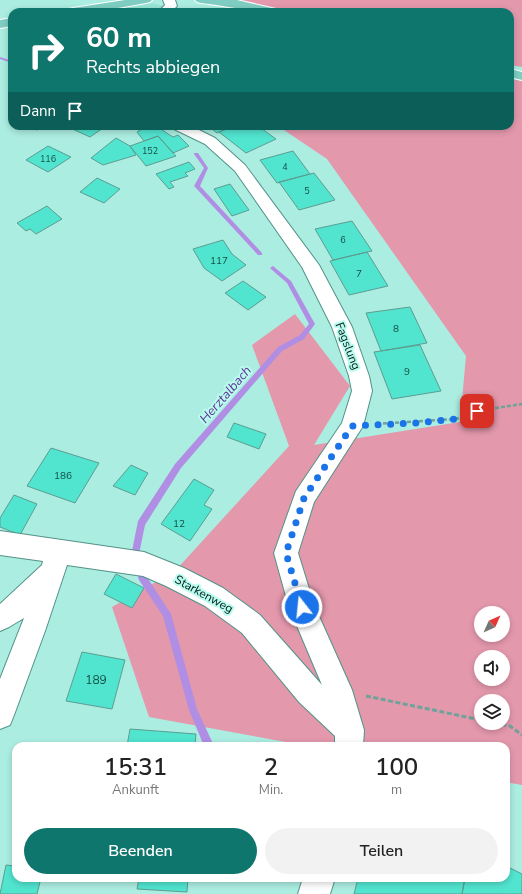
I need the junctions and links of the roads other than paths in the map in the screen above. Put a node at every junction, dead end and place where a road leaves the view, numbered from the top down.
1 (146, 0) edge
2 (201, 0) edge
3 (223, 1) edge
4 (118, 2) edge
5 (91, 8) edge
6 (254, 8) edge
7 (187, 130) edge
8 (0, 543) edge
9 (56, 561) junction
10 (302, 607) joint
11 (0, 618) edge
12 (0, 715) edge
13 (349, 738) edge
14 (318, 882) edge
15 (314, 894) edge

1 - 4 main road
2 - 3 main road
3 - 6 main road
4 - 5 main road
7 - 10 street, Fagslung
8 - 9 street, Starkenweg
9 - 11 street
9 - 12 street
9 - 13 street, Starkenweg
10 - 13 street, Starkenweg
14 - 15 street

